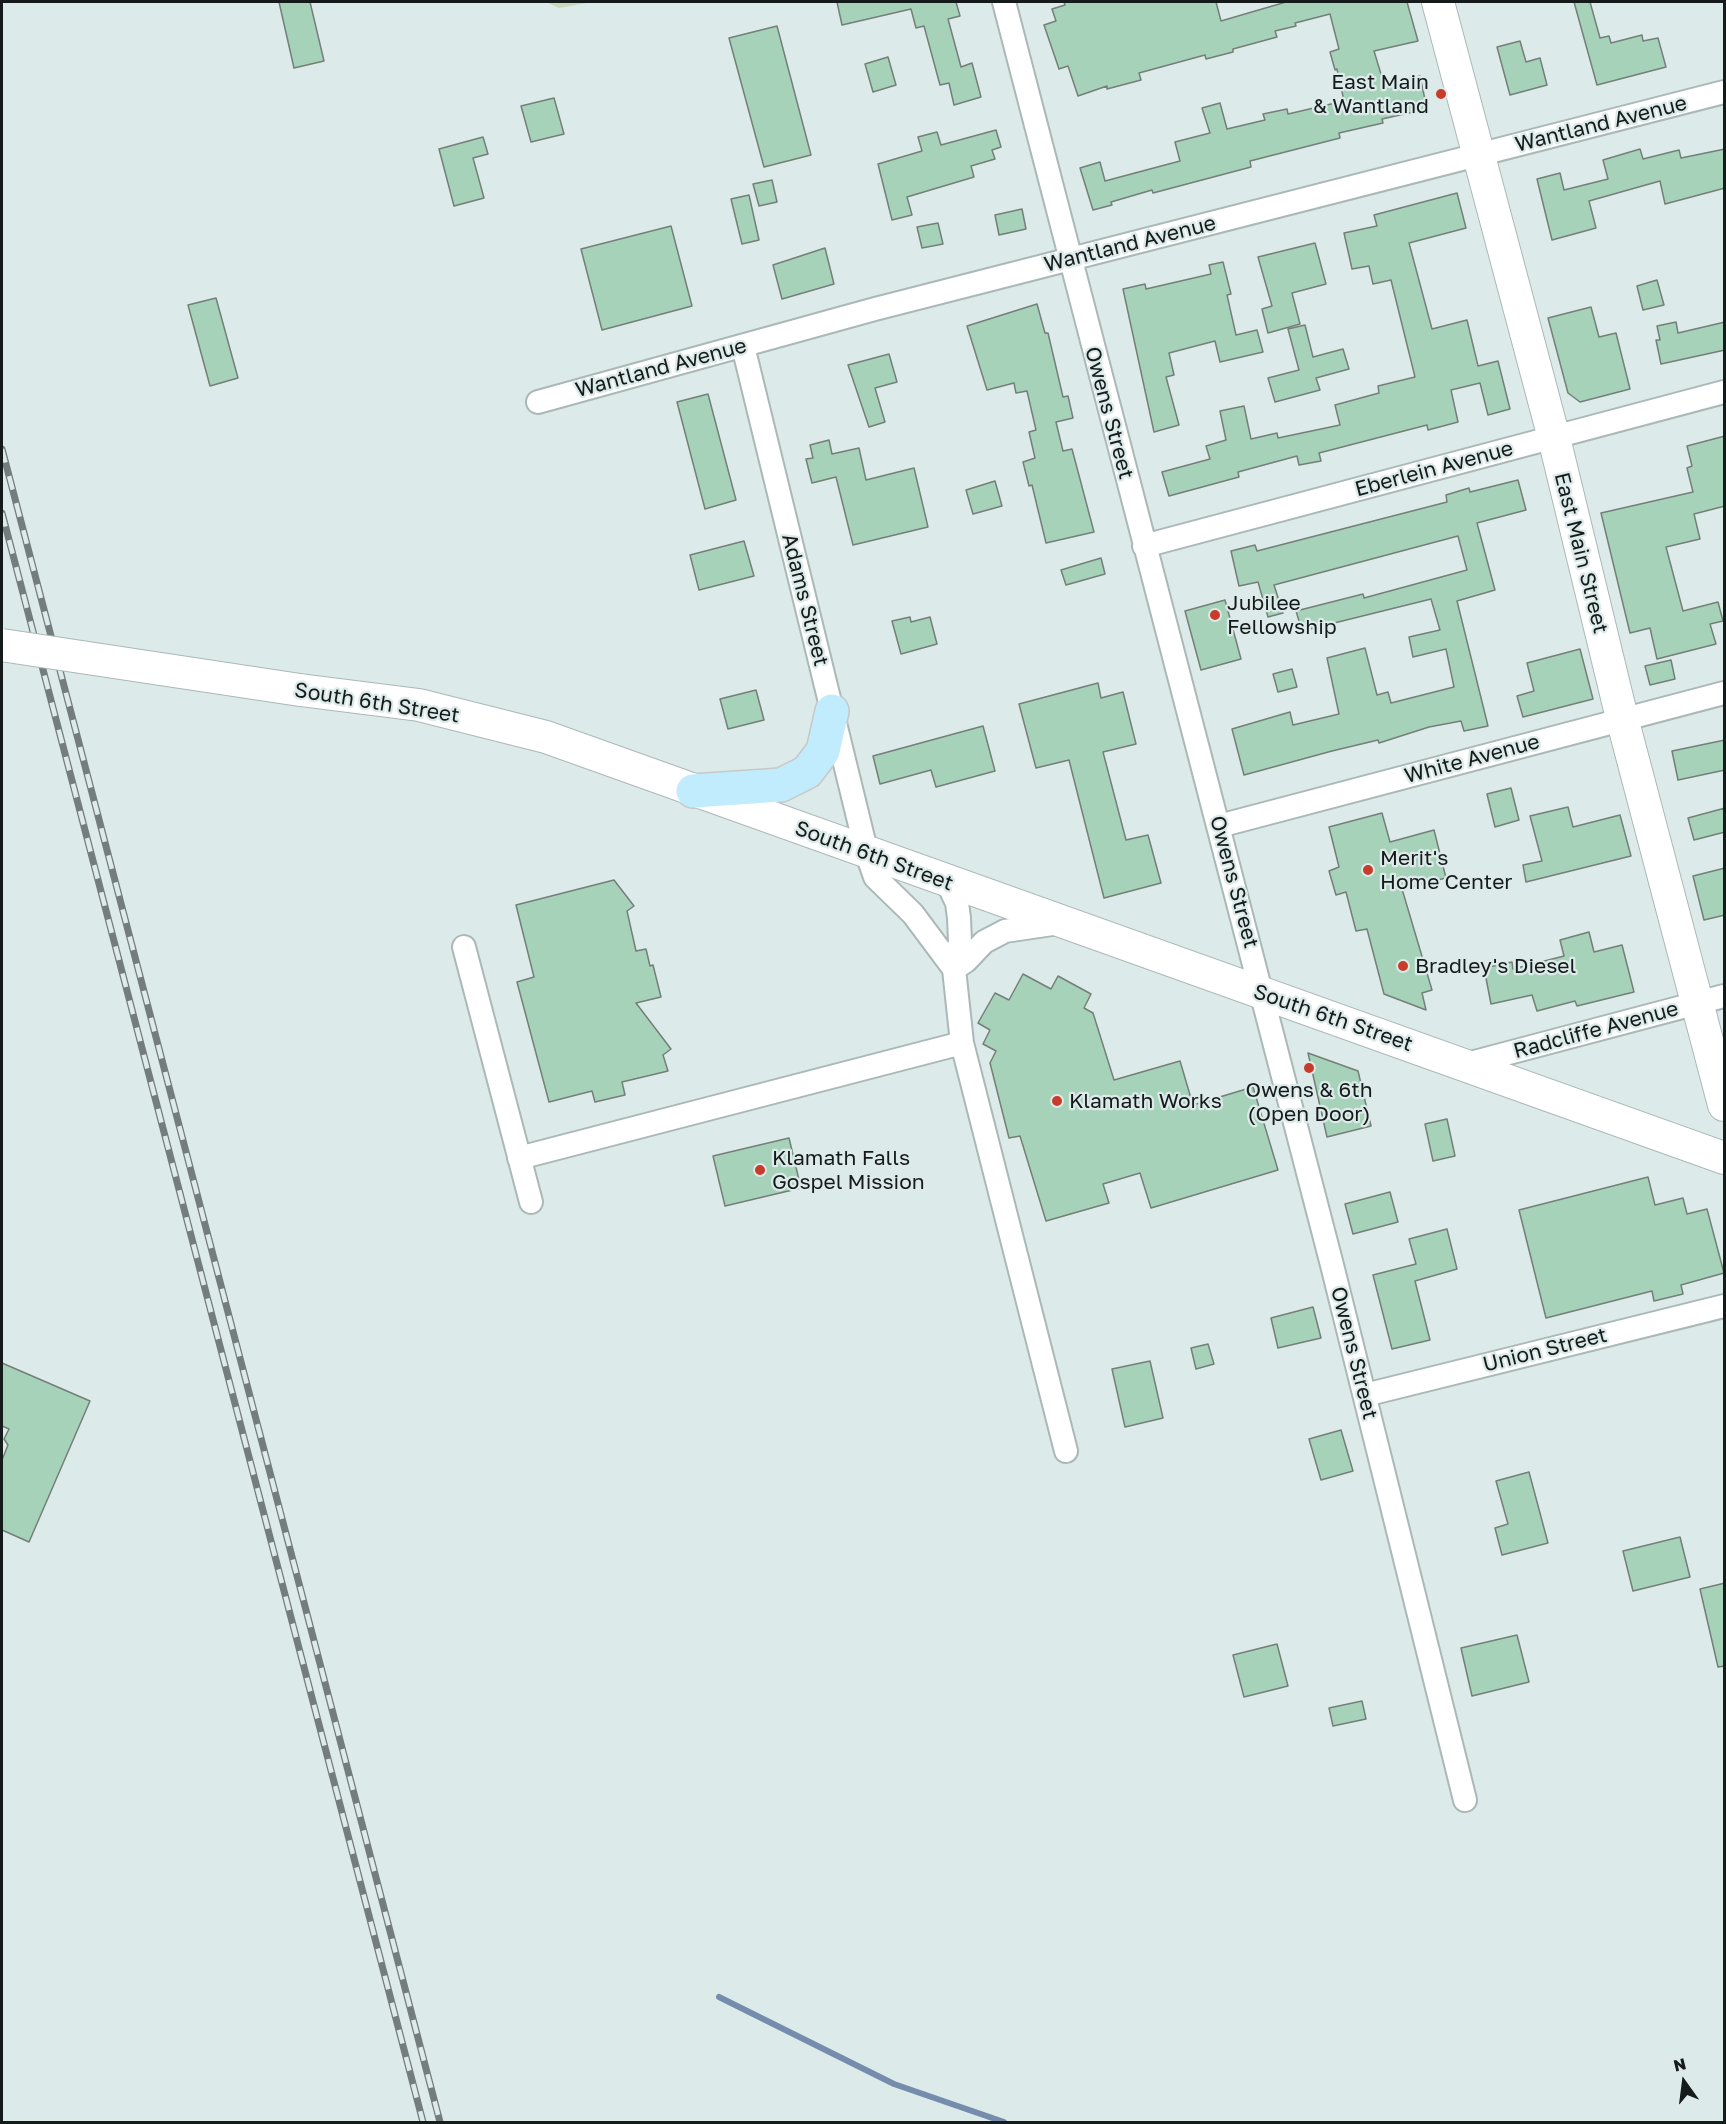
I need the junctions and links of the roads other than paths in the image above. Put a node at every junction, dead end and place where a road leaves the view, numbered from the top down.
1 (1004, 2) edge
2 (1438, 2) edge
3 (1725, 92) edge
4 (1479, 155) junction
5 (1069, 260) junction
6 (743, 346) junction
7 (1725, 392) edge
8 (538, 402) dead end
9 (1554, 438) junction
10 (1144, 546) junction
11 (2, 645) edge
12 (1725, 693) edge
13 (832, 711) junction
14 (1622, 718) junction
15 (693, 790) junction
16 (1219, 826) junction
17 (867, 854) junction
18 (947, 882) junction
19 (1062, 923) junction
20 (464, 947) dead end
21 (954, 969) junction
22 (1262, 993) junction
23 (1711, 999) edge
24 (962, 1043) junction
25 (1467, 1064) junction
26 (1725, 1105) edge
27 (519, 1158) junction
28 (1725, 1158) edge
29 (531, 1202) dead end
30 (1725, 1305) edge
31 (1365, 1395) junction
32 (1066, 1451) dead end
33 (1465, 1800) dead end

1 - 5 street, Owens Street
2 - 4 main road, East Main Street
3 - 4 street, Wantland Avenue
4 - 5 street, Wantland Avenue
4 - 9 main road, East Main Street
5 - 6 street, Wantland Avenue
5 - 10 street, Owens Street
6 - 8 street, Wantland Avenue
6 - 13 street, Adams Street
7 - 9 street, Eberlein Avenue
9 - 10 street, Eberlein Avenue
9 - 14 main road, East Main Street
10 - 16 street, Owens Street
11 - 15 main road, South 6th Street, bridge
12 - 14 street, White Avenue
13 - 15 main road
13 - 17 street, Adams Street
14 - 16 street, White Avenue
14 - 23 main road, East Main Street
15 - 17 main road, South 6th Street
16 - 22 street, Owens Street
17 - 18 main road, South 6th Street
17 - 21 street, Adams Street
18 - 19 main road, South 6th Street
18 - 21 street
19 - 21 street
19 - 22 main road, South 6th Street
20 - 27 street
21 - 24 street
22 - 25 main road, South 6th Street
22 - 31 street, Owens Street
23 - 25 street, Radcliffe Avenue
23 - 26 main road, East Main Street
24 - 27 street
24 - 32 street
25 - 28 main road, South 6th Street
27 - 29 street
30 - 31 street, Union Street
31 - 33 street, Owens Street

